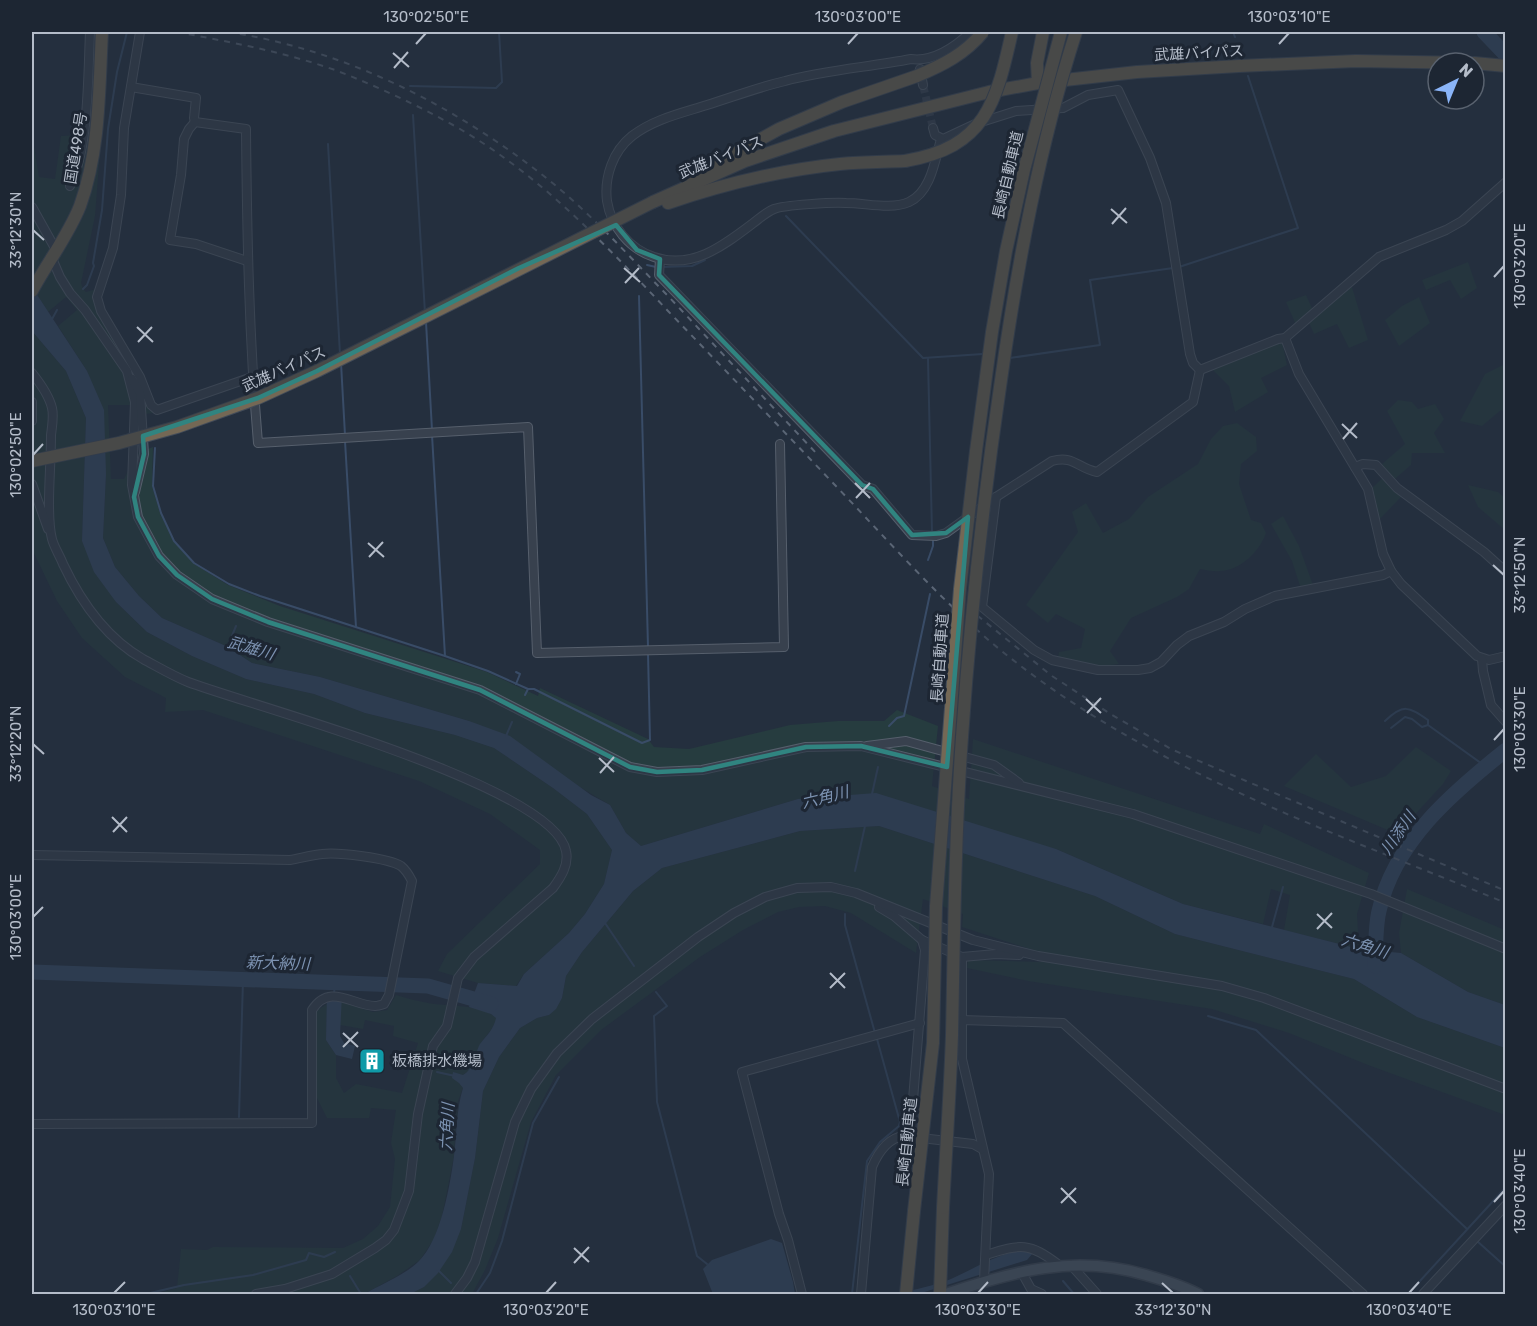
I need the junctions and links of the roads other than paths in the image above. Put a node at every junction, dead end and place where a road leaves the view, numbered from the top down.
1 (90, 32) edge
2 (102, 32) edge
3 (140, 32) edge
4 (971, 32) edge
5 (983, 32) edge
6 (1012, 32) edge
7 (1042, 32) edge
8 (1061, 32) edge
9 (1076, 32) edge
10 (922, 60) junction
11 (1426, 62) edge
12 (94, 63) junction
13 (1486, 64) edge
14 (1504, 66) edge
15 (920, 80) junction
16 (1038, 83) junction
17 (131, 87) junction
18 (195, 122) junction
19 (933, 128) tunnel mouth
20 (941, 139) junction
21 (1506, 182) edge
22 (70, 186) dead end
23 (656, 204) junction
24 (32, 207) edge
25 (52, 255) junction
26 (660, 259) junction
27 (247, 261) junction
28 (32, 291) edge
29 (1285, 339) junction
30 (127, 370) junction
31 (1200, 370) junction
32 (32, 373) edge
33 (252, 377) junction
34 (143, 393) junction
35 (32, 402) edge
36 (32, 421) edge
37 (780, 444) dead end
38 (32, 461) edge
39 (1355, 466) junction
40 (32, 484) edge
41 (134, 497) junction
42 (996, 497) junction
43 (52, 540) junction
44 (1391, 571) junction
45 (1506, 572) edge
46 (1506, 656) edge
47 (1482, 658) junction
48 (1506, 722) edge
49 (861, 746) junction
50 (1024, 786) junction
51 (32, 855) edge
52 (856, 893) junction
53 (922, 940) junction
54 (1506, 949) edge
55 (1038, 956) junction
56 (962, 957) junction
57 (962, 1020) junction
58 (920, 1023) junction
59 (1506, 1089) edge
60 (32, 1124) edge
61 (910, 1137) junction
62 (982, 1149) junction
63 (1506, 1205) edge
64 (986, 1257) junction
65 (1059, 1265) junction
66 (1071, 1265) junction
67 (1021, 1271) junction
68 (984, 1278) junction
69 (861, 1293) edge
70 (256, 1294) edge
71 (455, 1294) edge
72 (802, 1294) edge
73 (906, 1294) edge
74 (940, 1294) edge
75 (946, 1294) edge
76 (1042, 1294) edge
77 (1097, 1294) edge
78 (1198, 1294) edge
79 (1363, 1294) edge
80 (1423, 1294) edge

1 - 12 street
2 - 12 highway, 国道498号
3 - 17 street
4 - 10 street
5 - 15 highway, bridge
6 - 23 highway, bridge
7 - 16 highway
8 - 73 highway, 長崎自動車道, bridge
9 - 74 highway, 長崎自動車道, bridge
10 - 15 street
10 - 26 street
11 - 16 highway, 武雄バイパス
12 - 22 street
12 - 25 highway, 国道498号
13 - 14 highway, 武雄バイパス
15 - 23 highway
16 - 23 highway, 武雄バイパス
17 - 18 street
17 - 34 street
18 - 27 street
18 - 27 street
19 - 20 street
20 - 26 street
20 - 31 street
21 - 29 street
23 - 38 highway, 武雄バイパス, bridge
24 - 25 street
25 - 28 highway, 国道498号
25 - 30 street
26 - 42 street
27 - 33 street
29 - 31 street
29 - 39 street
30 - 34 street
30 - 41 street
31 - 42 street
32 - 43 street
33 - 34 street
33 - 37 street
34 - 41 street
35 - 36 street
39 - 44 street
39 - 45 street
40 - 43 street
41 - 49 street
42 - 44 street
43 - 70 street
44 - 47 street
46 - 47 street
47 - 48 street
49 - 50 street
49 - 50 street
50 - 54 street
51 - 60 street
52 - 53 street
52 - 55 street
52 - 71 street
53 - 56 street
53 - 58 street
55 - 56 street
55 - 59 street
56 - 57 street
57 - 62 street
57 - 79 street
58 - 61 street
58 - 72 street
61 - 62 street
61 - 69 street
62 - 64 street
63 - 80 street
64 - 65 street
64 - 68 street
65 - 66 main road
65 - 67 main road
66 - 77 street
66 - 78 main road
67 - 68 main road
67 - 76 street
68 - 75 main road

